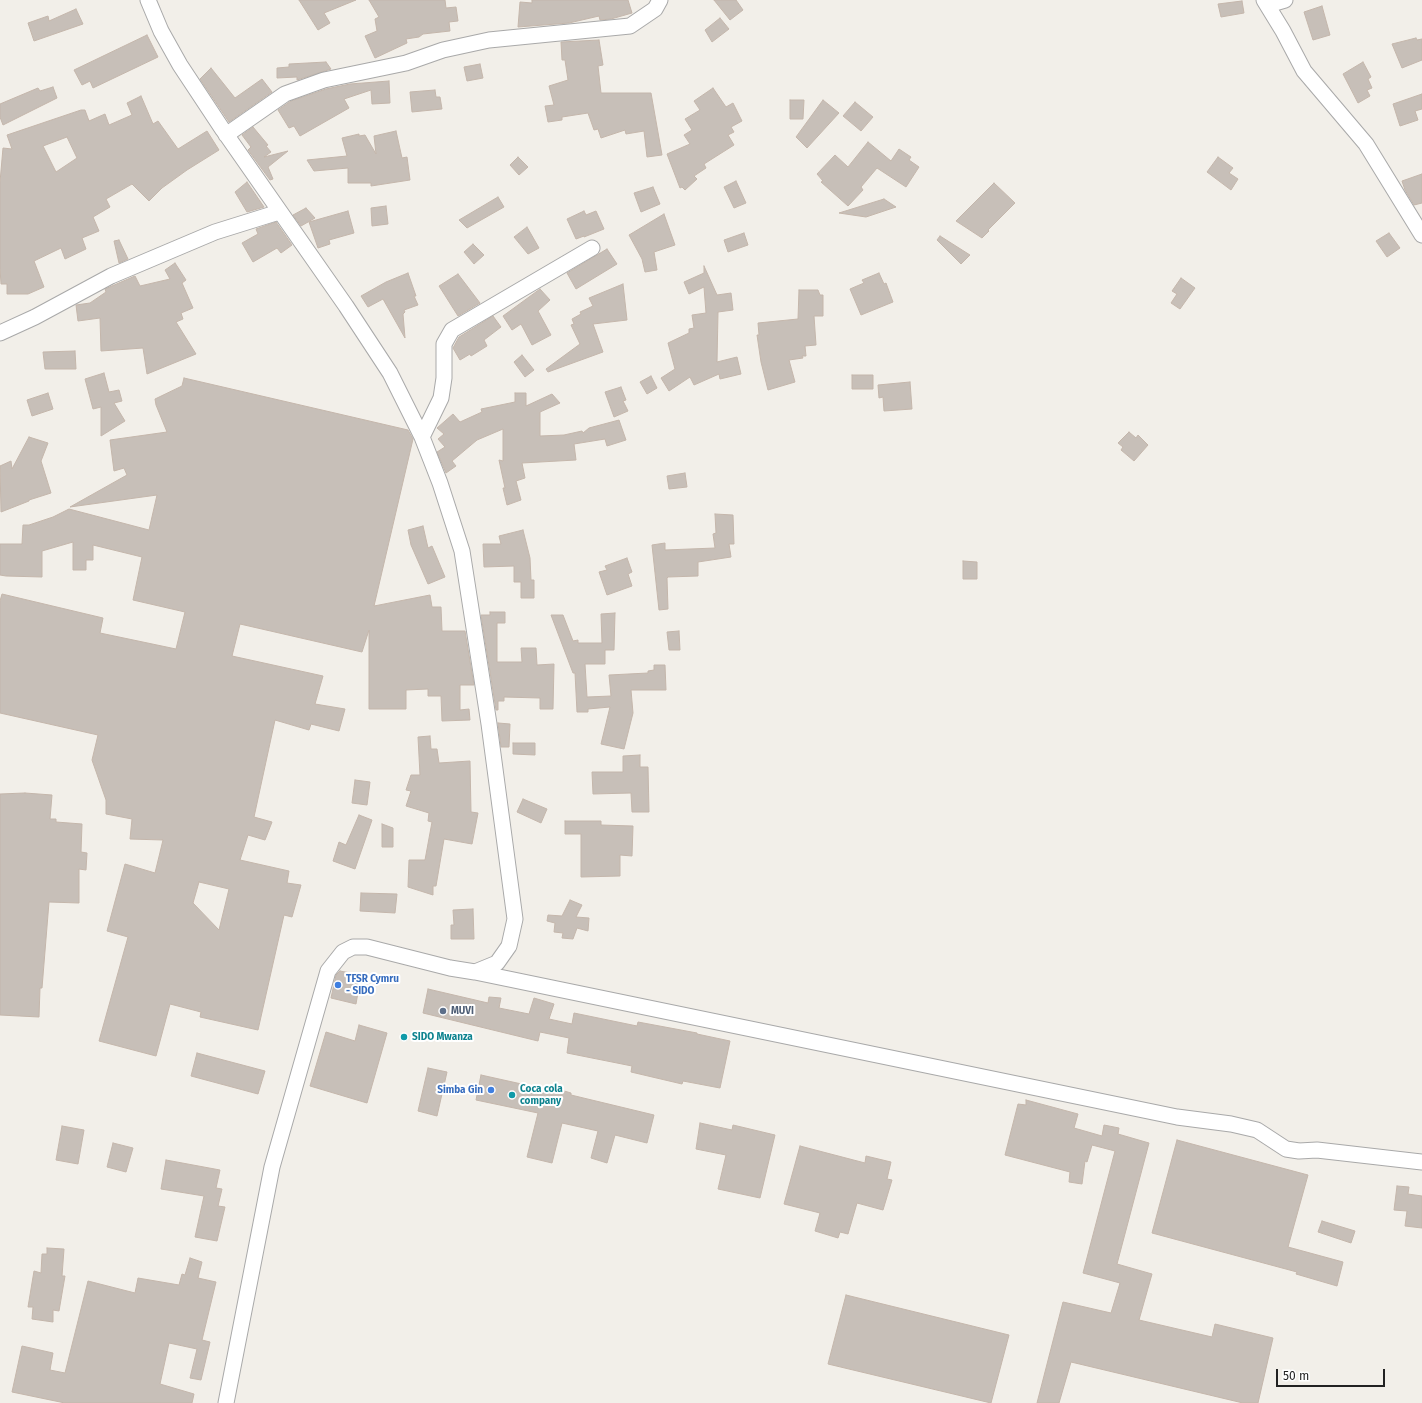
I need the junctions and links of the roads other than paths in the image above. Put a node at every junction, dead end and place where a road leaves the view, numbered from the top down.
1 (148, 0) edge
2 (660, 0) edge
3 (1285, 0) edge
4 (1266, 2) edge
5 (226, 135) junction
6 (279, 212) junction
7 (1422, 235) edge
8 (592, 248) dead end
9 (0, 333) edge
10 (422, 437) junction
11 (475, 972) junction
12 (1422, 1162) edge
13 (226, 1403) edge

1 - 5 street
2 - 5 street
3 - 4 street
4 - 7 street
5 - 6 street
6 - 9 street
6 - 10 street
8 - 10 street
10 - 11 street
11 - 12 street
11 - 13 street

